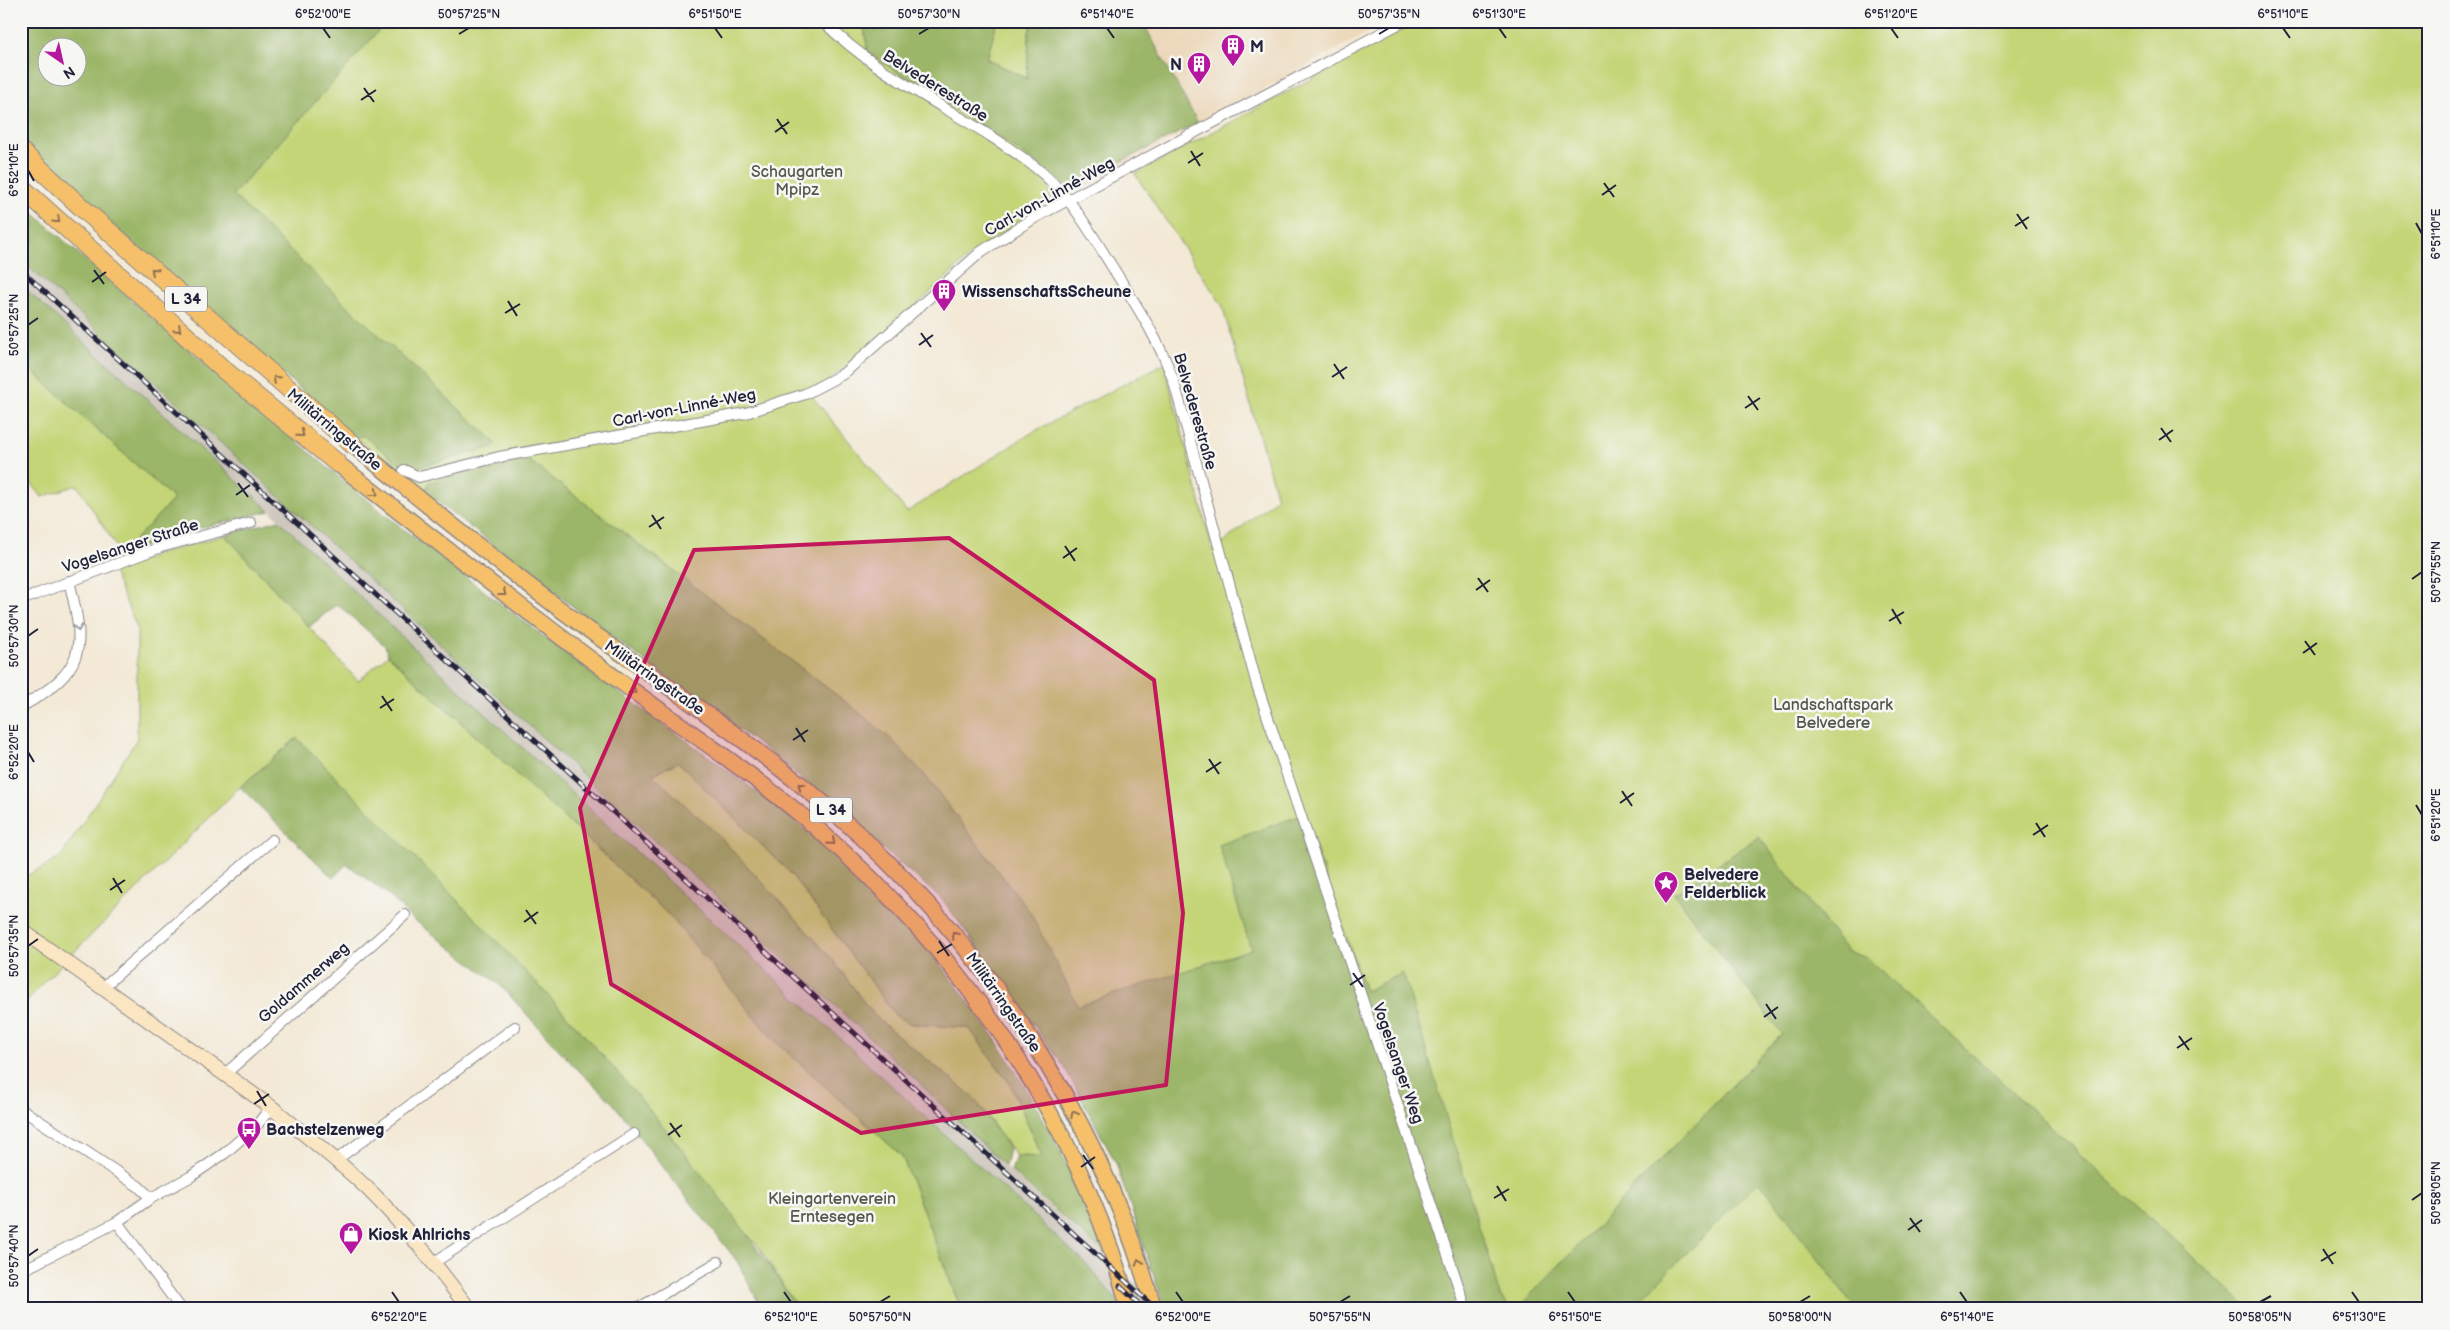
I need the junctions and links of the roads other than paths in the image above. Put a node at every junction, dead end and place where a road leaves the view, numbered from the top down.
1 (823, 21) edge
2 (1404, 21) edge
3 (21, 151) edge
4 (21, 187) edge
5 (1069, 199) junction
6 (353, 445) joint
7 (337, 463) joint
8 (404, 470) dead end
9 (251, 523) dead end
10 (69, 580) junction
11 (21, 600) edge
12 (1257, 685) joint
13 (21, 707) edge
14 (272, 840) dead end
15 (405, 915) dead end
16 (21, 930) edge
17 (102, 988) junction
18 (515, 1027) dead end
19 (224, 1074) junction
20 (271, 1108) junction
21 (21, 1109) edge
22 (634, 1134) dead end
23 (335, 1161) junction
24 (151, 1198) junction
25 (117, 1222) junction
26 (718, 1262) dead end
27 (433, 1263) junction
28 (21, 1272) edge
29 (179, 1306) dead end
30 (469, 1309) edge
31 (637, 1309) edge
32 (1130, 1309) edge
33 (1154, 1309) edge
34 (1466, 1309) edge

1 - 5 street, Belvederestraße
2 - 5 street, Carl-von-Linné-Weg
6 -> 3 highway, Militärringstraße / L 34
4 -> 7 highway, Militärringstraße / L 34
5 - 8 street, Carl-von-Linné-Weg
5 - 12 street, Belvederestraße
33 -> 6 main road, Militärringstraße / L 34
7 -> 32 main road, Militärringstraße / L 34
9 - 10 street, Vogelsanger Straße
10 - 11 street, Vogelsanger Straße
10 -> 13 street
12 - 34 street, Vogelsanger Weg
14 - 17 street
15 - 19 street, Goldammerweg
16 - 17 street
17 - 19 street
18 - 23 street
19 - 20 street
20 - 23 street
20 - 24 street
21 - 24 street
22 - 27 street
23 - 27 street
24 - 25 street
25 - 28 street
25 - 29 street
26 - 31 street
27 - 30 street

